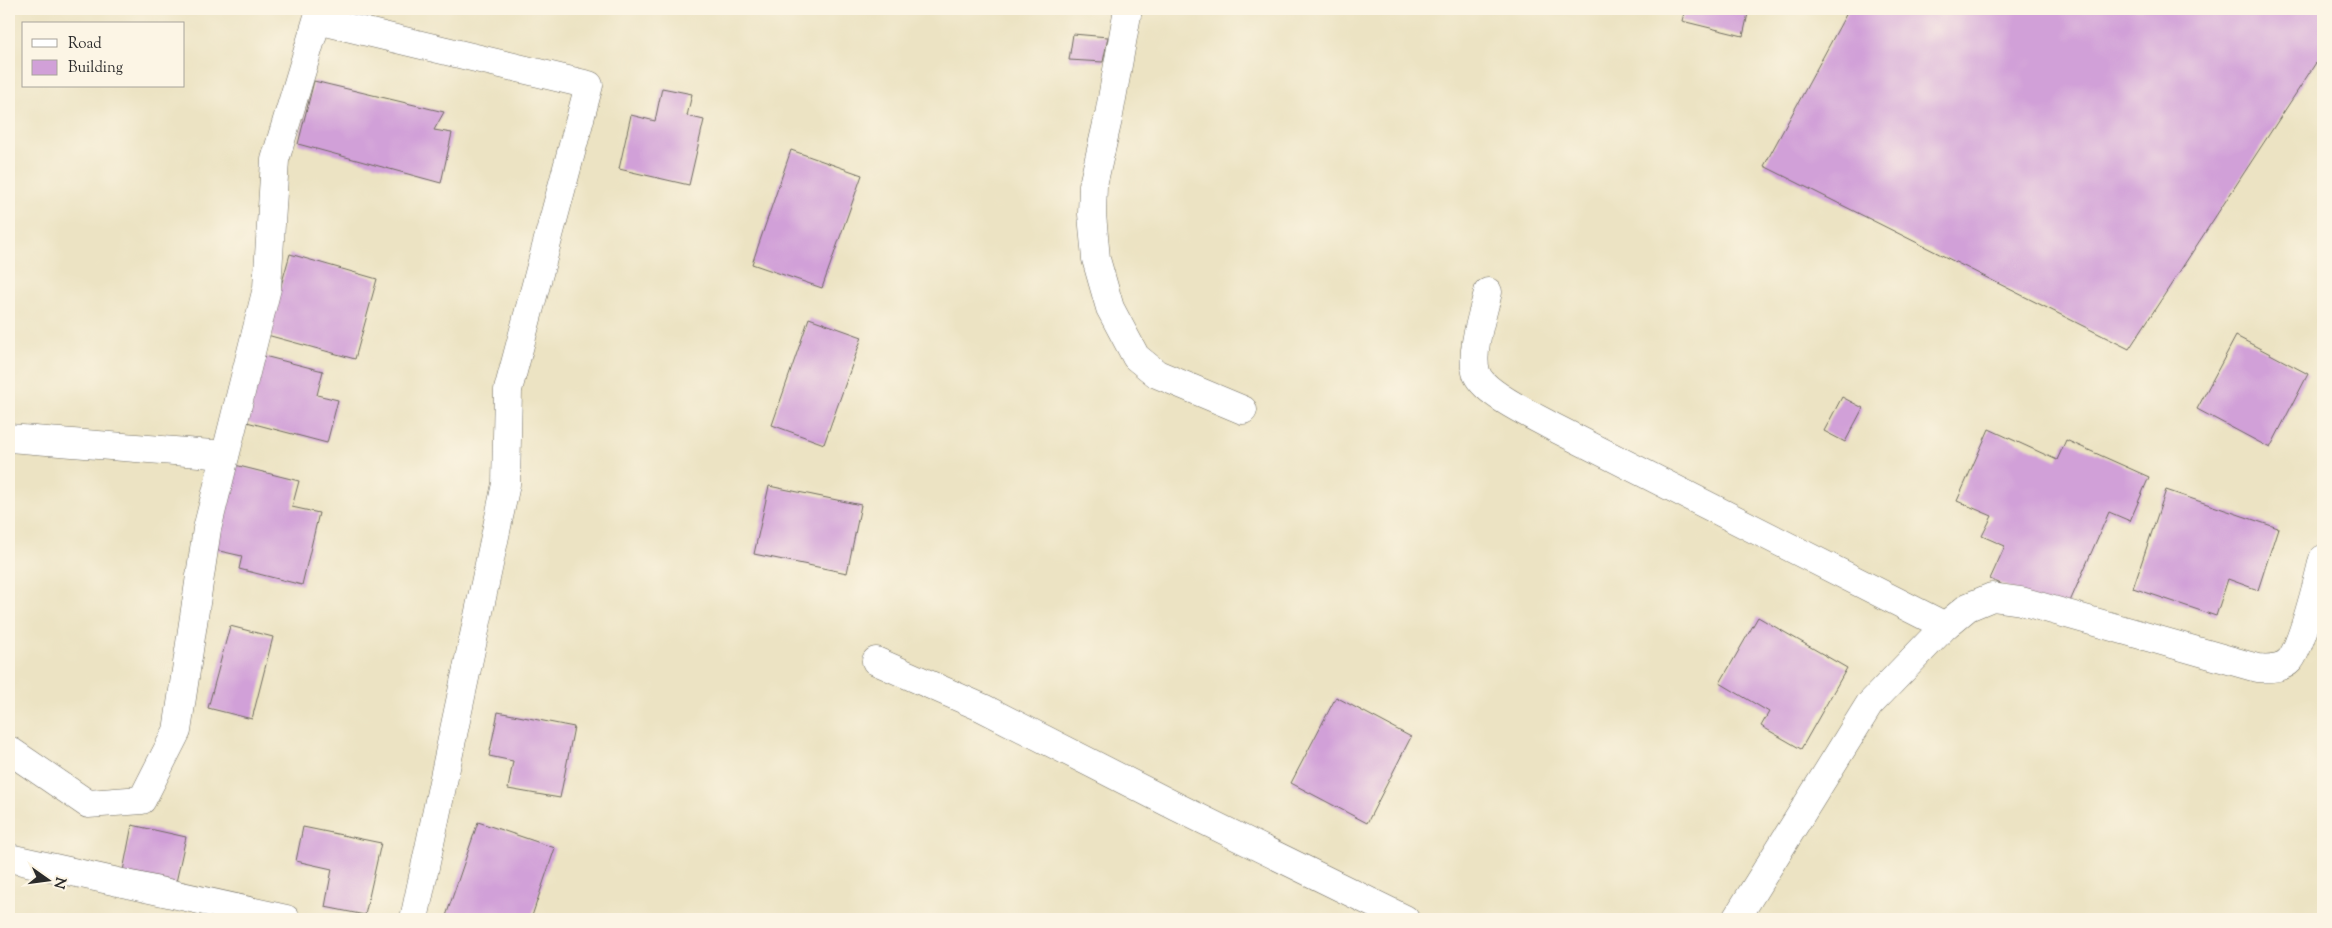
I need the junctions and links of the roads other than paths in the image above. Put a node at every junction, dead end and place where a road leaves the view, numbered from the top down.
1 (1128, 9) edge
2 (1488, 292) dead end
3 (1243, 410) dead end
4 (9, 438) edge
5 (225, 455) junction
6 (2323, 559) edge
7 (1945, 626) junction
8 (876, 661) dead end
9 (9, 750) edge
10 (9, 858) edge
11 (286, 919) edge
12 (414, 919) edge
13 (1405, 919) edge
14 (1736, 919) edge

1 - 3 street
2 - 7 street
4 - 5 street
5 - 9 street
5 - 12 street
6 - 7 street
7 - 14 street
8 - 13 street
10 - 11 street

